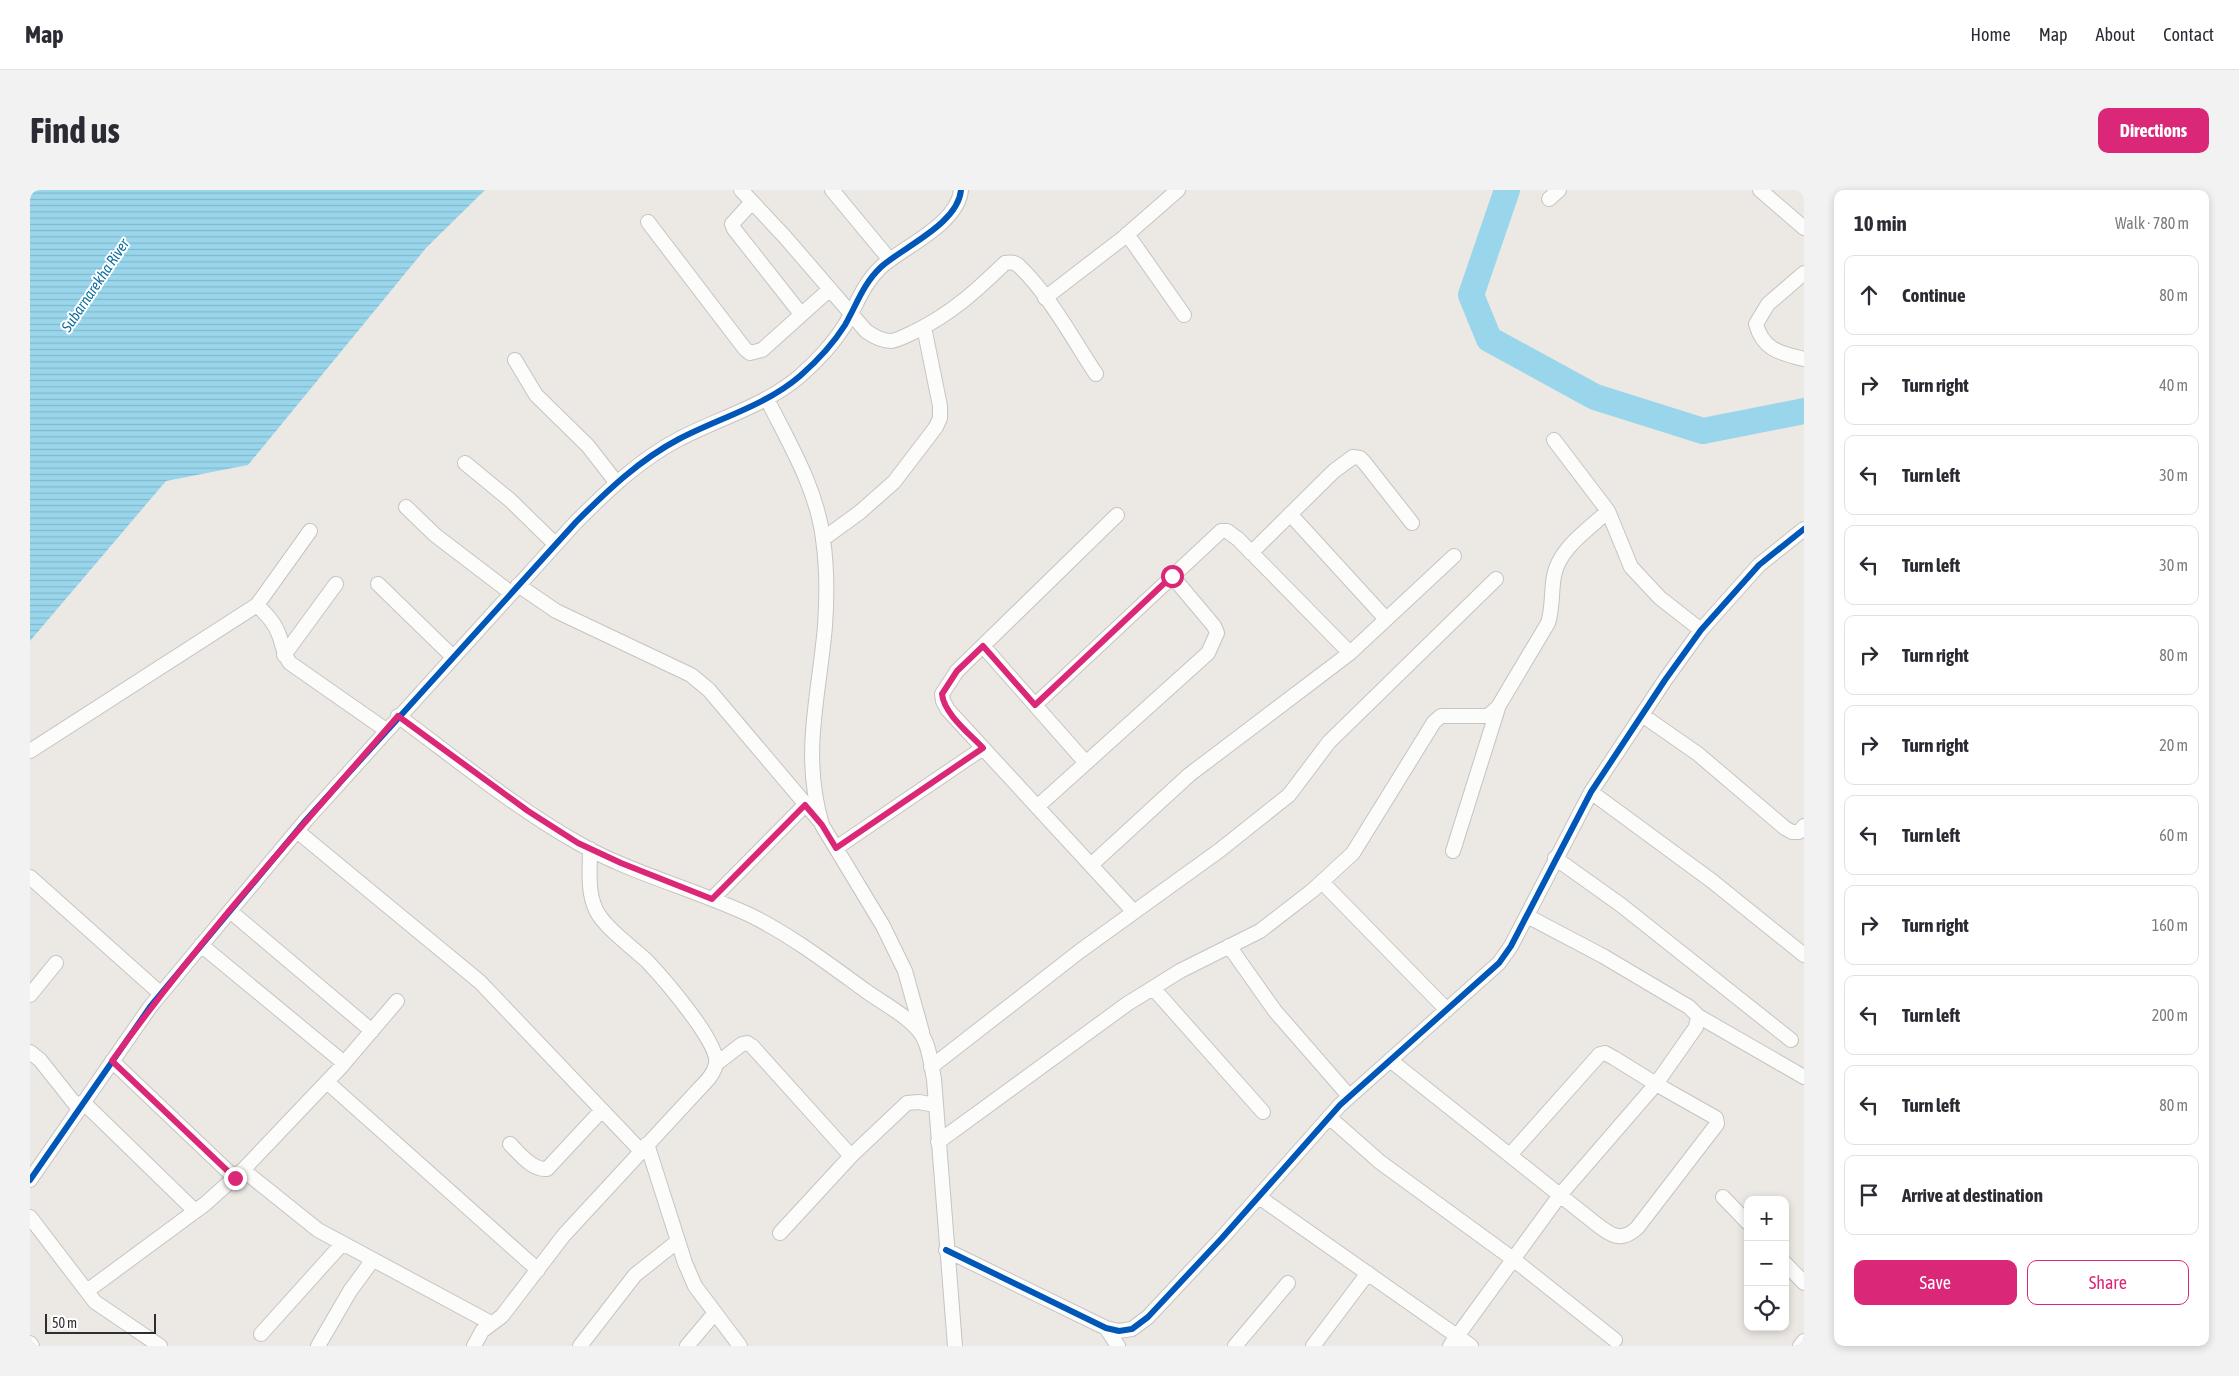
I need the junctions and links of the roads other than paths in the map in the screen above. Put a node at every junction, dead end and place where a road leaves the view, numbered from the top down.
1 (741, 190) edge
2 (832, 190) edge
3 (961, 190) edge
4 (1178, 190) edge
5 (1760, 190) edge
6 (752, 202) junction
7 (648, 222) dead end
8 (1804, 228) edge
9 (1127, 234) junction
10 (890, 260) junction
11 (1804, 273) edge
12 (830, 289) junction
13 (1045, 298) junction
14 (850, 312) junction
15 (801, 314) junction
16 (1184, 315) dead end
17 (924, 327) junction
18 (1804, 359) edge
19 (515, 360) dead end
20 (1096, 374) dead end
21 (767, 399) junction
22 (1554, 440) dead end
23 (465, 463) dead end
24 (616, 482) junction
25 (406, 507) dead end
26 (1608, 511) junction
27 (1290, 514) junction
28 (1117, 515) dead end
29 (1412, 522) dead end
30 (1804, 529) edge
31 (310, 531) dead end
32 (823, 539) junction
33 (556, 544) junction
34 (1250, 553) junction
35 (1454, 556) dead end
36 (1172, 576) junction
37 (1496, 579) dead end
38 (336, 584) dead end
39 (378, 584) dead end
40 (515, 589) junction
41 (257, 605) junction
42 (1386, 619) junction
43 (1701, 630) junction
44 (983, 646) junction
45 (1350, 653) junction
46 (284, 655) junction
47 (452, 656) junction
48 (1035, 705) junction
49 (1498, 707) junction
50 (1642, 715) junction
51 (398, 716) junction
52 (386, 730) junction
53 (983, 748) junction
54 (30, 751) edge
55 (1086, 763) junction
56 (1591, 792) junction
57 (805, 805) junction
58 (1037, 807) junction
59 (822, 825) junction
60 (1804, 826) edge
61 (297, 831) junction
62 (836, 848) junction
63 (590, 849) junction
64 (1453, 851) dead end
65 (1555, 858) junction
66 (1091, 865) junction
67 (30, 877) edge
68 (1322, 882) junction
69 (712, 899) junction
70 (230, 910) junction
71 (1134, 912) junction
72 (1526, 916) junction
73 (201, 945) junction
74 (1229, 946) junction
75 (1804, 954) edge
76 (56, 963) dead end
77 (1153, 988) junction
78 (161, 994) junction
79 (30, 995) edge
80 (396, 1001) dead end
81 (1447, 1010) junction
82 (1698, 1016) junction
83 (372, 1031) junction
84 (922, 1035) junction
85 (1791, 1040) dead end
86 (30, 1052) edge
87 (1390, 1060) junction
88 (112, 1061) junction
89 (344, 1063) junction
90 (716, 1064) junction
91 (932, 1067) junction
92 (1804, 1077) edge
93 (327, 1082) junction
94 (1656, 1084) junction
95 (1349, 1096) junction
96 (81, 1105) junction
97 (935, 1105) junction
98 (602, 1110) junction
99 (1262, 1112) dead end
100 (1329, 1117) junction
101 (938, 1142) junction
102 (510, 1144) dead end
103 (644, 1148) junction
104 (1510, 1155) junction
105 (851, 1156) junction
106 (239, 1174) junction
107 (30, 1180) edge
108 (1560, 1195) junction
109 (1259, 1197) junction
110 (1723, 1197) dead end
111 (195, 1211) junction
112 (31, 1219) edge
113 (1744, 1219) edge
114 (780, 1233) dead end
115 (678, 1241) junction
116 (342, 1244) junction
117 (946, 1250) junction
118 (1513, 1259) junction
119 (372, 1261) junction
120 (1789, 1267) edge
121 (538, 1270) junction
122 (1368, 1273) junction
123 (1288, 1283) dead end
124 (1804, 1283) edge
125 (87, 1291) junction
126 (714, 1314) junction
127 (492, 1323) junction
128 (1106, 1328) junction
129 (261, 1334) dead end
130 (1615, 1340) dead end
131 (1454, 1341) edge
132 (1804, 1341) edge
133 (30, 1343) edge
134 (151, 1344) edge
135 (32, 1346) edge
136 (318, 1346) edge
137 (474, 1346) edge
138 (580, 1346) edge
139 (687, 1346) edge
140 (740, 1346) edge
141 (955, 1346) edge
142 (1118, 1346) edge
143 (1235, 1346) edge
144 (1313, 1346) edge
145 (1471, 1346) edge
146 (1800, 1346) edge

1 - 6 street
2 - 10 street
3 - 10 street
4 - 9 street
5 - 8 street
6 - 12 street
6 - 15 street
7 - 15 street
9 - 13 street
9 - 16 street
10 - 14 street
11 - 18 street
12 - 14 street
12 - 15 street
13 - 17 street
13 - 20 street
14 - 17 street
14 - 21 street
17 - 32 street
19 - 24 street
21 - 24 street
21 - 32 street
22 - 26 street
23 - 33 street
24 - 33 street
25 - 40 street
26 - 43 street
26 - 49 street
27 - 29 street
27 - 34 street
27 - 42 street
28 - 44 street
30 - 43 street
31 - 41 street
32 - 59 street
33 - 40 street
34 - 36 street
34 - 45 street
35 - 42 street
36 - 48 street
36 - 55 street
37 - 71 street
38 - 46 street
39 - 47 street
40 - 47 street
40 - 57 street
41 - 46 street
41 - 54 street
42 - 45 street
43 - 50 street
44 - 48 street
44 - 53 street
45 - 66 street
46 - 52 street
47 - 51 street
48 - 55 street
49 - 64 street
49 - 68 street
50 - 56 street
50 - 60 street
51 - 52 street
51 - 63 street
52 - 61 street
53 - 58 street
53 - 62 street
55 - 58 street
56 - 65 street
56 - 75 street
57 - 59 street
57 - 69 street
58 - 66 street
59 - 62 street
61 - 70 street
61 - 98 street
62 - 84 street
63 - 69 street
63 - 90 street
65 - 72 street
65 - 85 street
66 - 71 street
67 - 78 street
68 - 74 street
68 - 81 street
69 - 84 street
70 - 73 street
70 - 83 street
71 - 91 street
72 - 81 street
72 - 82 street
73 - 78 street
73 - 89 street
74 - 77 street
74 - 95 street
76 - 79 street
77 - 99 street
77 - 101 street
78 - 88 street
80 - 83 street
81 - 87 street
82 - 92 street
82 - 94 street
83 - 89 street
84 - 91 street
86 - 96 street
87 - 95 street
87 - 104 street
88 - 96 street
88 - 106 street
89 - 93 street
90 - 103 street
90 - 105 street
91 - 97 street
93 - 106 street
93 - 121 street
94 - 104 street
94 - 108 street
94 - 108 street
95 - 100 street
96 - 107 street
96 - 111 street
97 - 101 street
97 - 105 street
98 - 102 street
98 - 103 street
100 - 109 street
100 - 118 street
101 - 117 street
103 - 115 street
103 - 121 street
104 - 108 street
105 - 114 street
106 - 111 street
106 - 116 street
108 - 118 street
109 - 122 street
109 - 128 street
110 - 113 street
111 - 125 street
112 - 125 street
115 - 126 street
115 - 138 street
116 - 119 street
116 - 129 street
117 - 128 street
117 - 141 street
118 - 130 street
118 - 131 street
119 - 127 street
119 - 136 street
120 - 124 street
121 - 127 street
122 - 131 street
122 - 144 street
123 - 143 street
125 - 134 street
126 - 139 street
126 - 140 street
127 - 137 street
128 - 142 street
131 - 145 street
132 - 146 street
133 - 135 street

